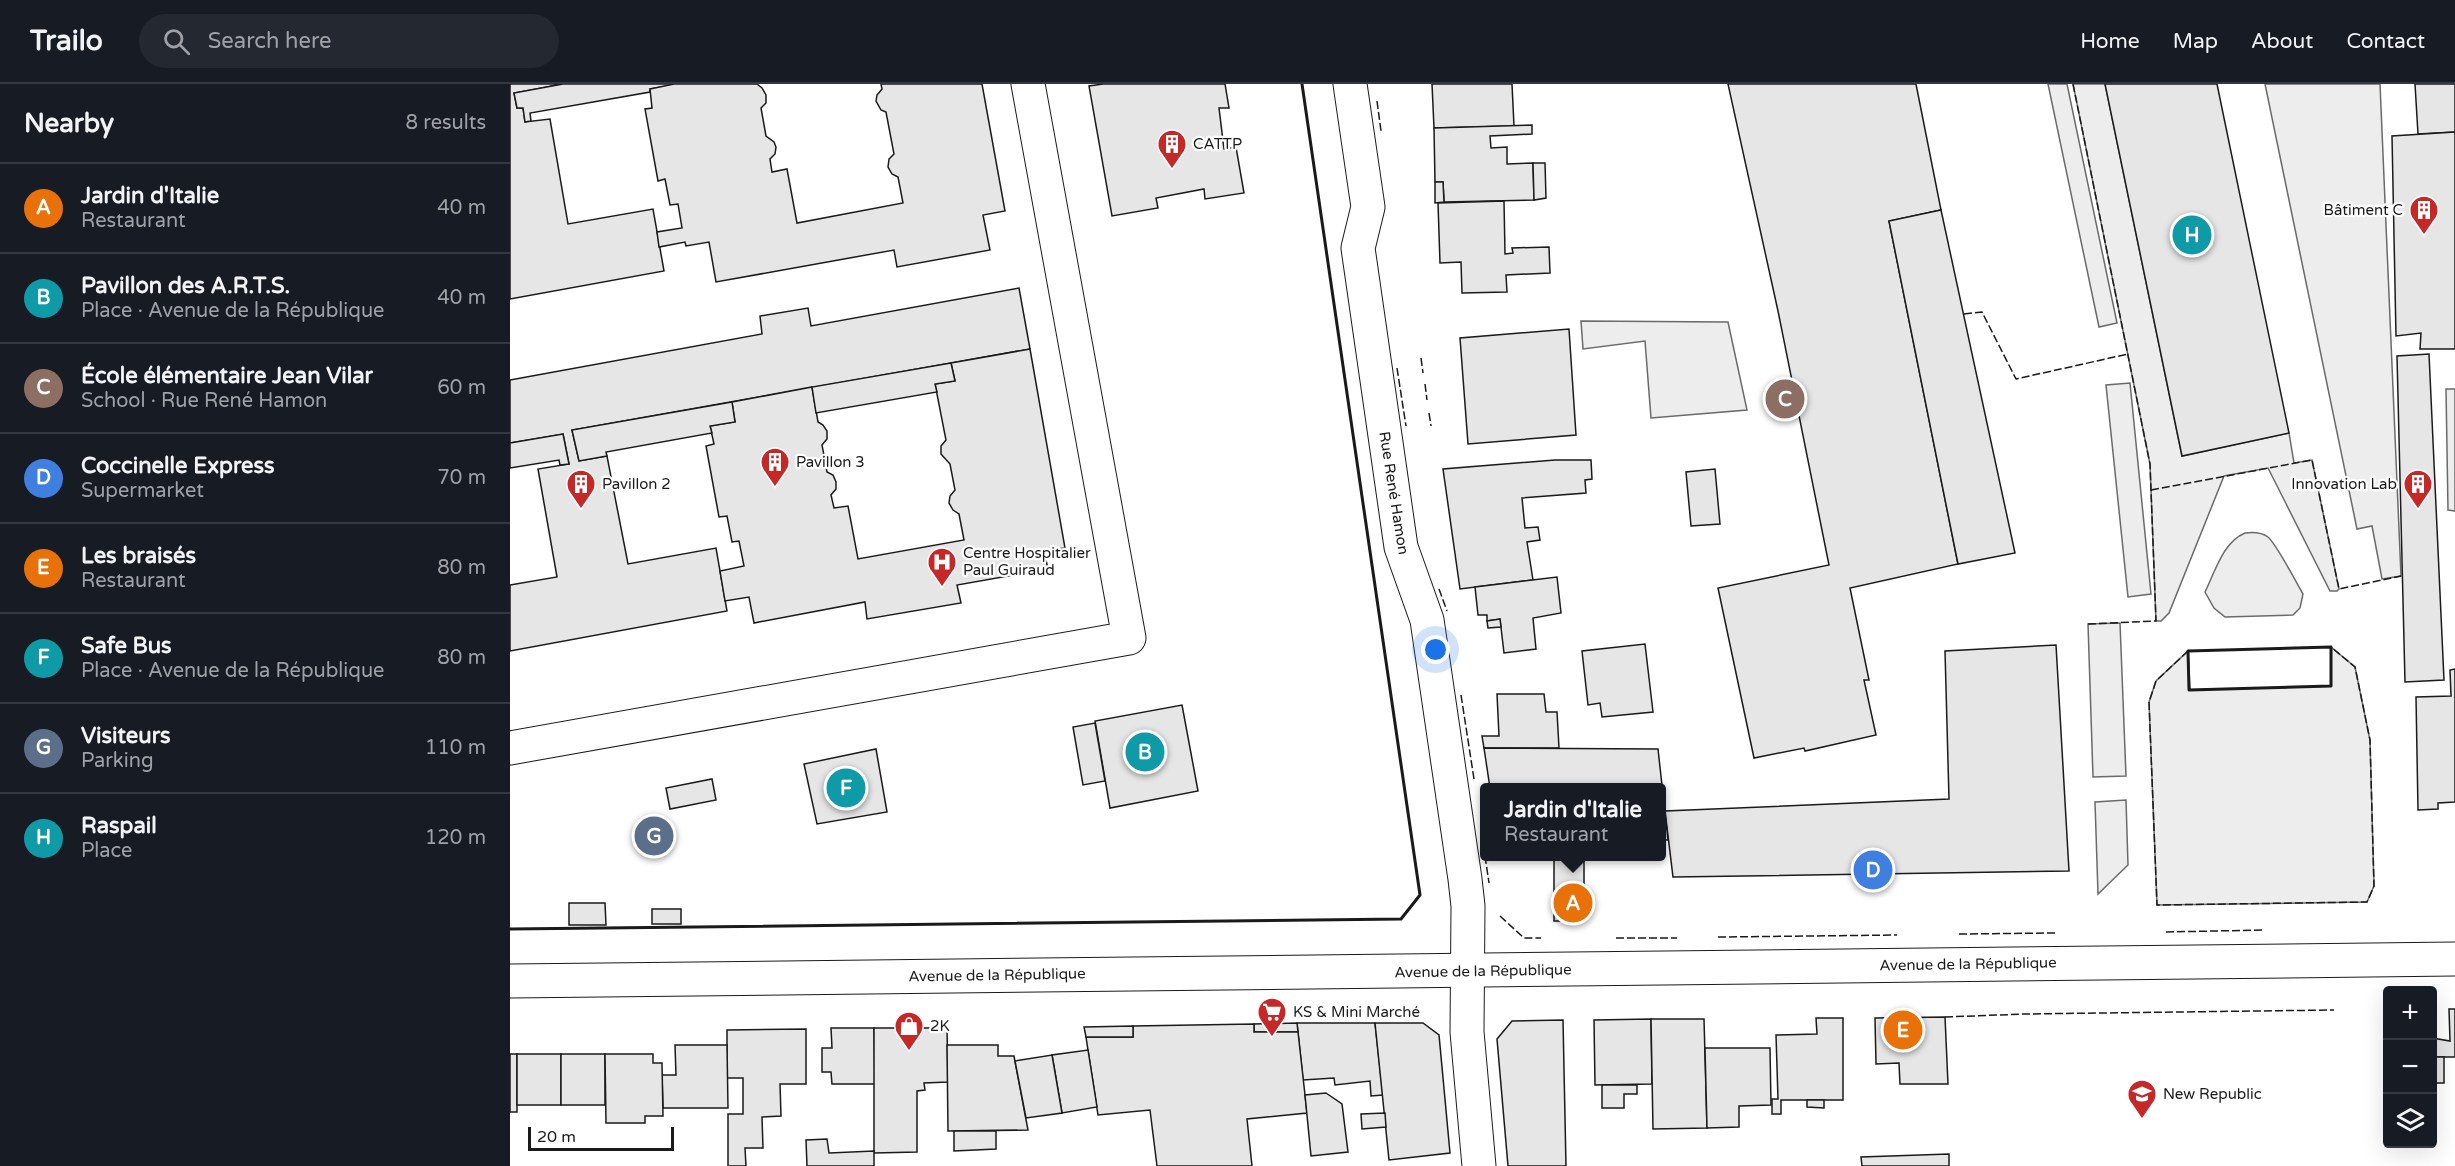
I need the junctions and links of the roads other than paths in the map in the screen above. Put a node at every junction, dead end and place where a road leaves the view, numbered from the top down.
1 (1028, 84) edge
2 (1350, 84) edge
3 (510, 748) edge
4 (2455, 959) edge
5 (1468, 971) junction
6 (510, 981) edge
7 (1479, 1166) edge

1 - 3 main road
2 - 5 main road, Rue René Hamon
4 - 5 main road, Avenue de la République
5 - 6 main road, Avenue de la République
5 - 7 main road, Rue René Hamon

